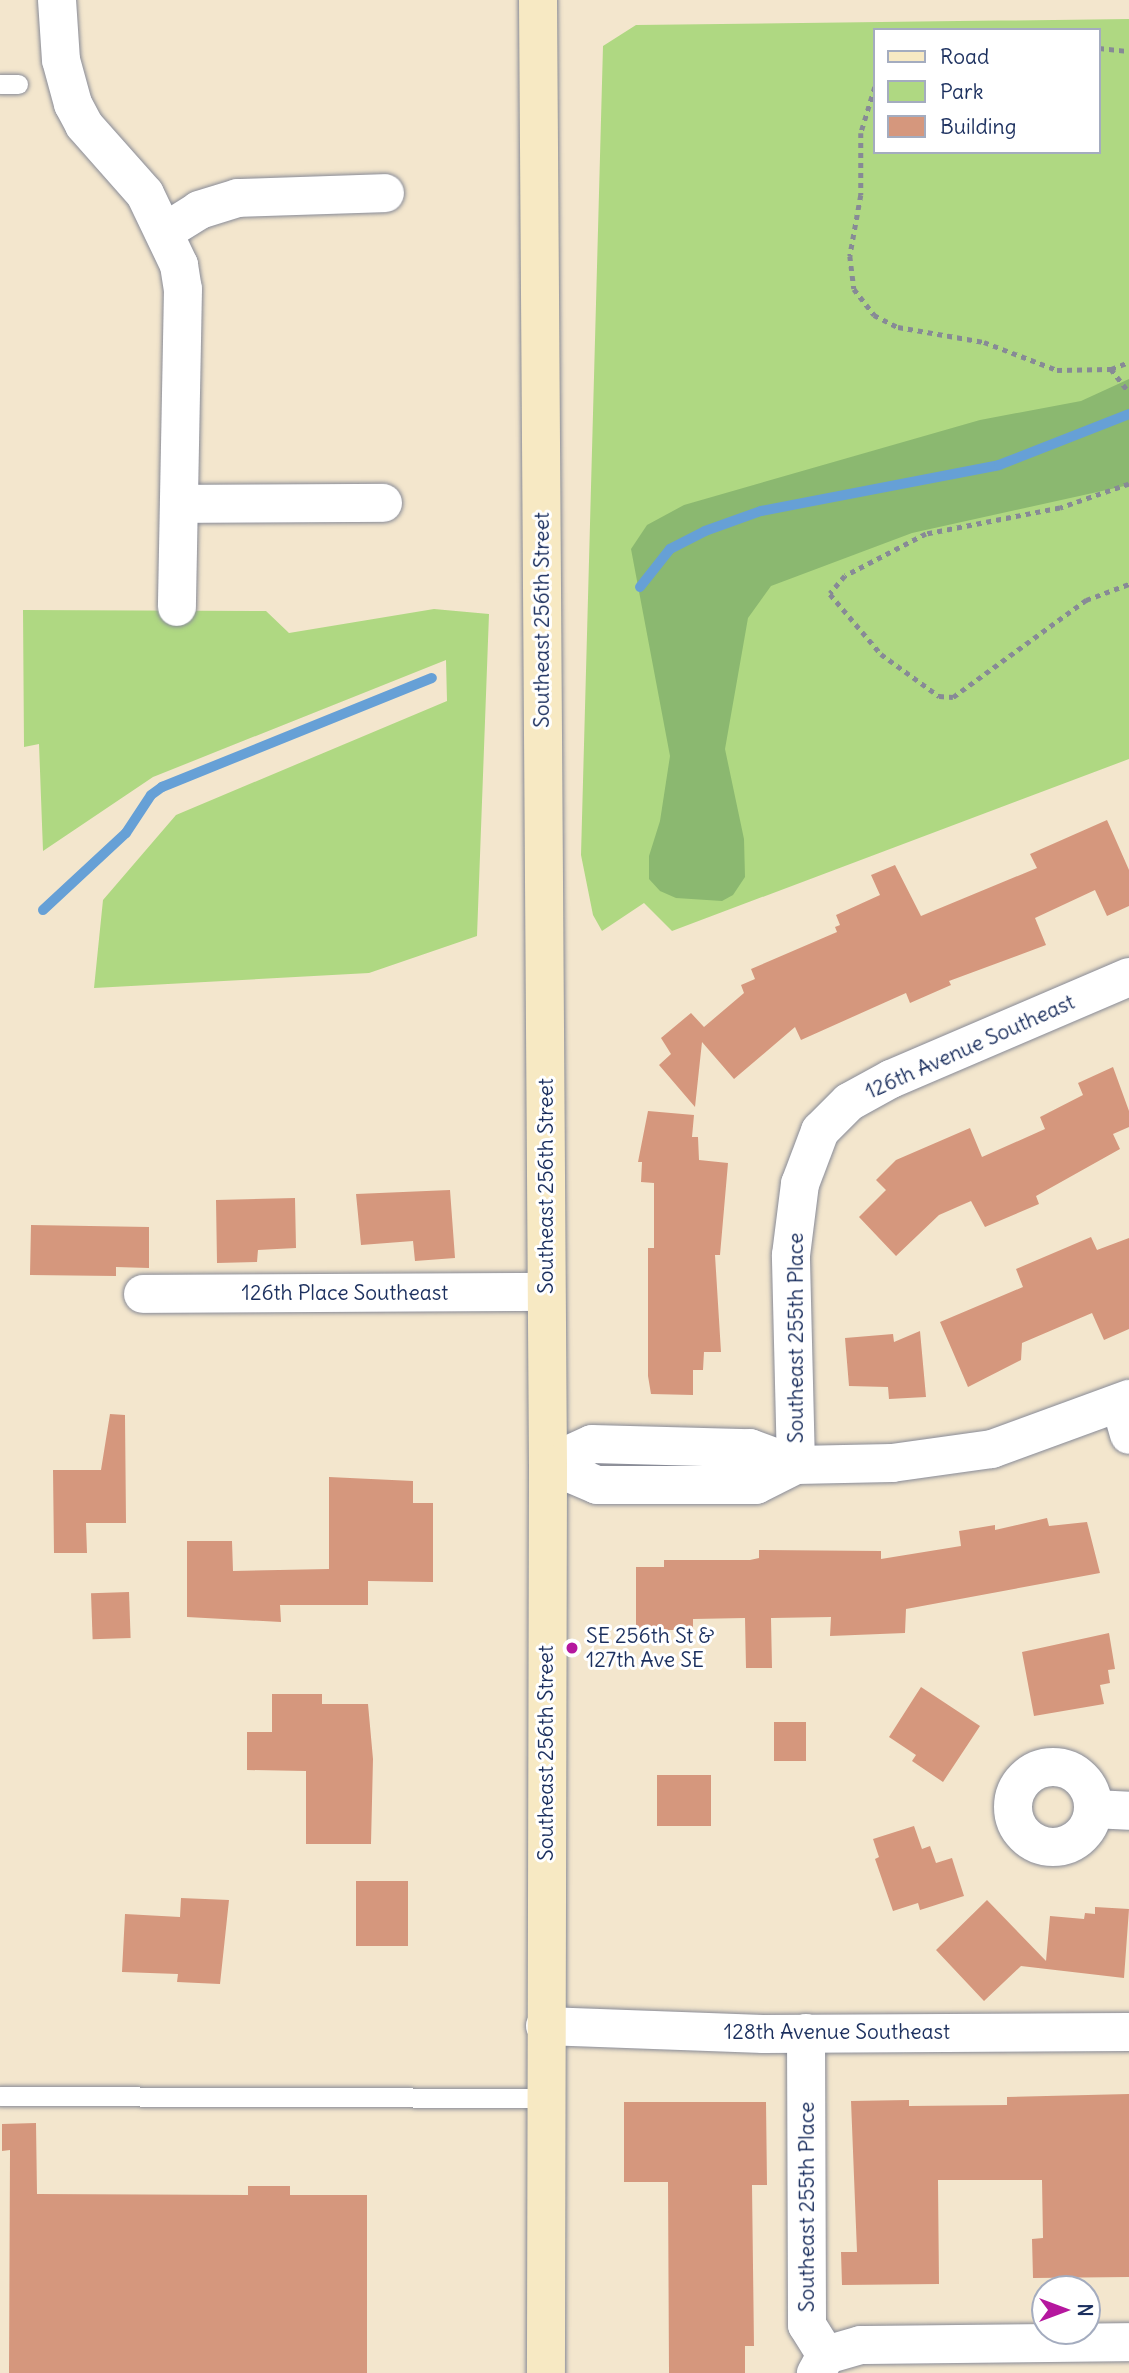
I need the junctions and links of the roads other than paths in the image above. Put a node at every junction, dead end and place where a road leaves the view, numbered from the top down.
1 (57, 0) edge
2 (538, 0) edge
3 (385, 193) dead end
4 (166, 231) junction
5 (383, 503) dead end
6 (179, 504) junction
7 (177, 607) dead end
8 (1129, 976) edge
9 (820, 1130) joint
10 (546, 1292) junction
11 (143, 1294) dead end
12 (1126, 1412) edge
13 (548, 1464) junction
14 (796, 1465) junction
15 (545, 2026) junction
16 (1129, 2032) edge
17 (806, 2033) junction
18 (0, 2096) edge
19 (545, 2098) junction
20 (1129, 2342) edge
21 (821, 2364) edge
22 (547, 2373) edge

1 - 4 street
2 - 10 main road, Southeast 256th Street
3 - 4 street
4 - 6 street
5 - 6 street
6 - 7 street
8 - 9 street, 126th Avenue Southeast
9 - 14 street, Southeast 255th Place
10 - 11 street, 126th Place Southeast
10 - 13 main road, Southeast 256th Street
12 - 14 street
13 - 14 street
13 - 15 main road, Southeast 256th Street
15 - 17 street, 128th Avenue Southeast
15 - 19 main road, Southeast 256th Street
16 - 17 street, 128th Avenue Southeast
17 - 21 street, Southeast 255th Place
18 - 19 lane
19 - 22 main road, Southeast 256th Street
20 - 21 street

